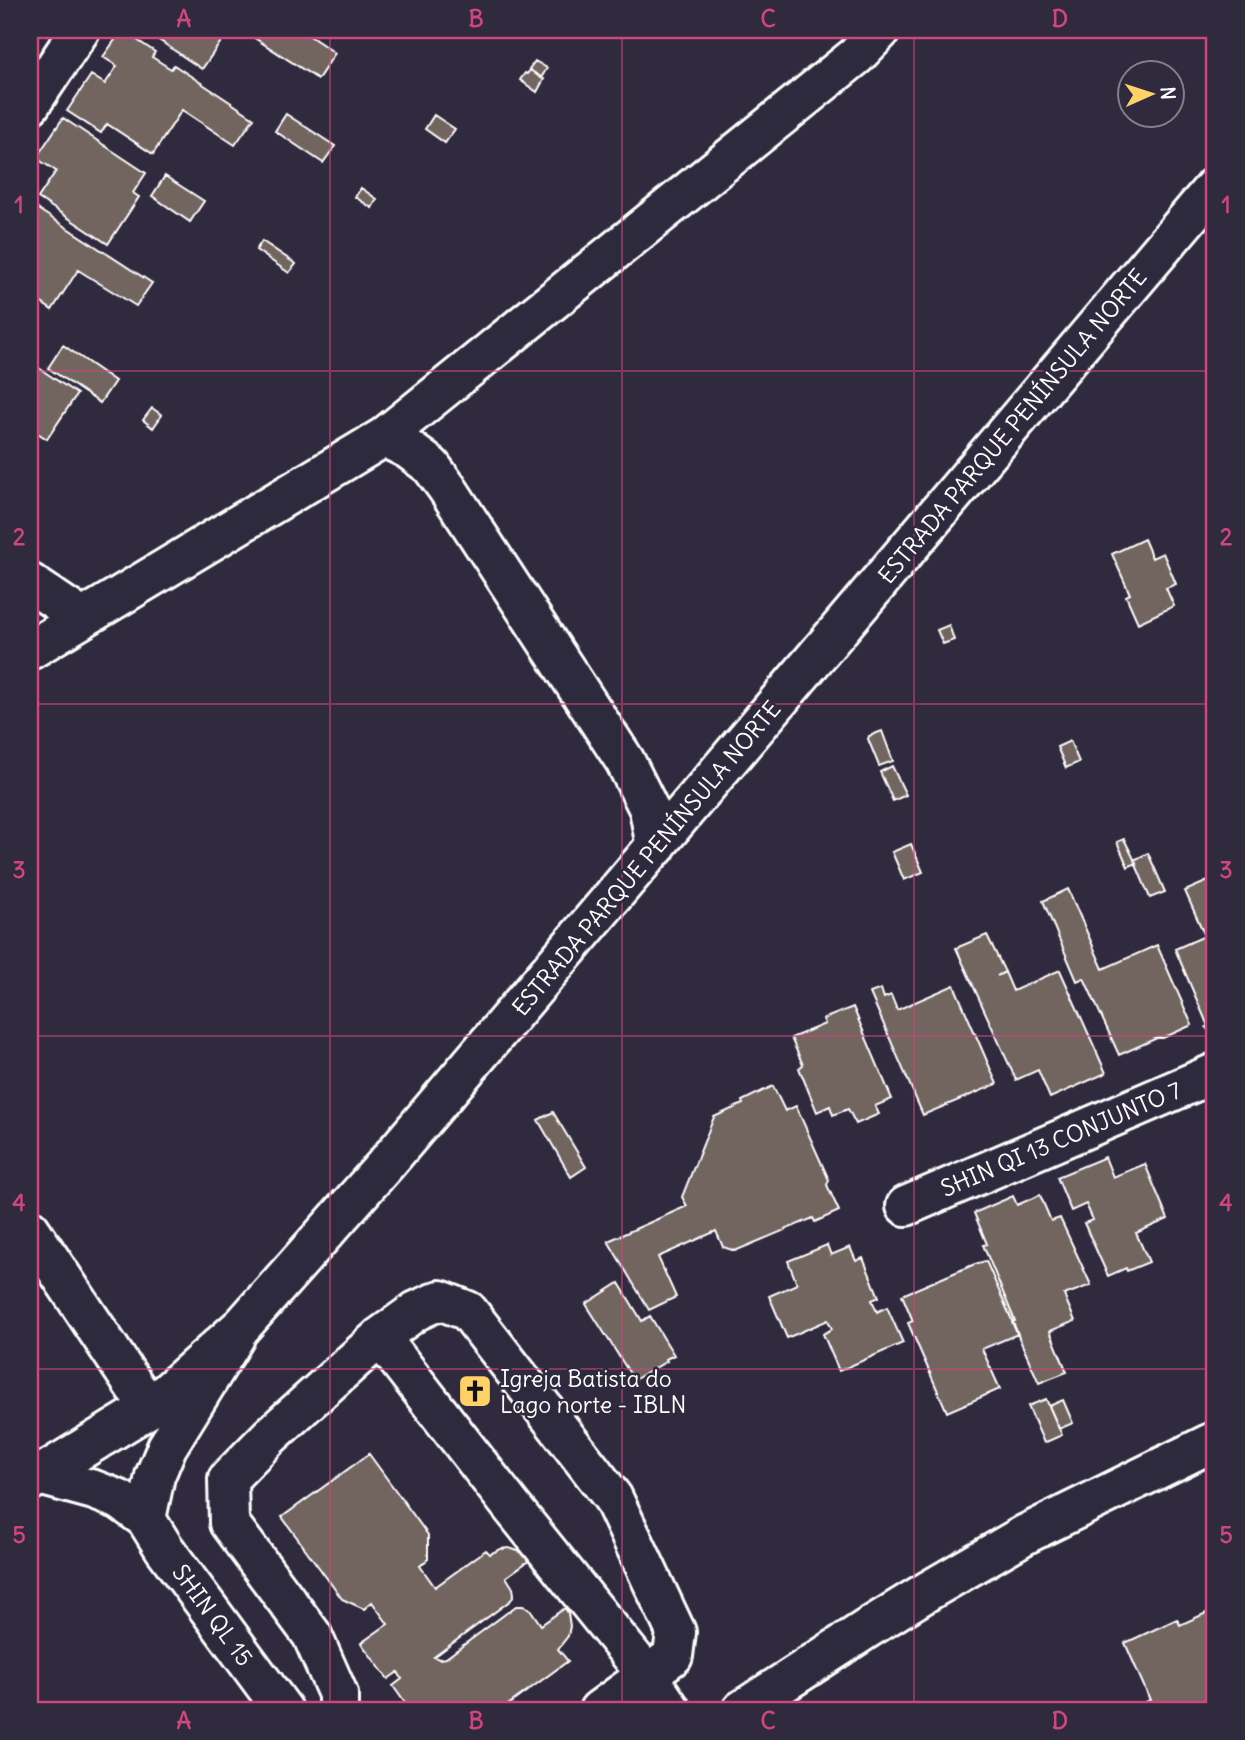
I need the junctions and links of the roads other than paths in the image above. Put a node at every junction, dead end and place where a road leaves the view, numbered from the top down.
1 (80, 30) edge
2 (880, 30) edge
3 (30, 105) edge
4 (1215, 186) edge
5 (384, 437) junction
6 (30, 583) edge
7 (82, 618) junction
8 (30, 650) edge
9 (656, 847) junction
10 (1215, 1073) edge
11 (906, 1206) dead end
12 (30, 1229) edge
13 (242, 1326) junction
14 (380, 1337) junction
15 (151, 1407) junction
16 (1215, 1441) edge
17 (35, 1478) edge
18 (146, 1519) junction
19 (648, 1675) junction
20 (283, 1710) edge
21 (338, 1710) edge
22 (599, 1710) edge
23 (671, 1710) edge
24 (742, 1710) edge

1 - 3 main road
2 - 5 main road
4 - 9 main road, ESTRADA PARQUE PENÍNSULA NORTE
5 - 7 main road
5 - 9 main road
6 - 7 main road
7 - 8 main road
9 - 13 main road, ESTRADA PARQUE PENÍNSULA NORTE
10 - 11 main road, SHIN QI 13 CONJUNTO 7
12 - 15 main road
13 - 15 main road, ESTRADA PARQUE PENÍNSULA NORTE
13 - 18 main road
14 - 19 main road
14 - 19 main road
14 - 21 main road
15 - 17 main road, ESTRADA PARQUE PENÍNSULA NORTE
16 - 24 main road
17 - 18 main road, SHIN QL 15
18 - 20 main road, SHIN QL 15
19 - 22 main road
19 - 23 main road

